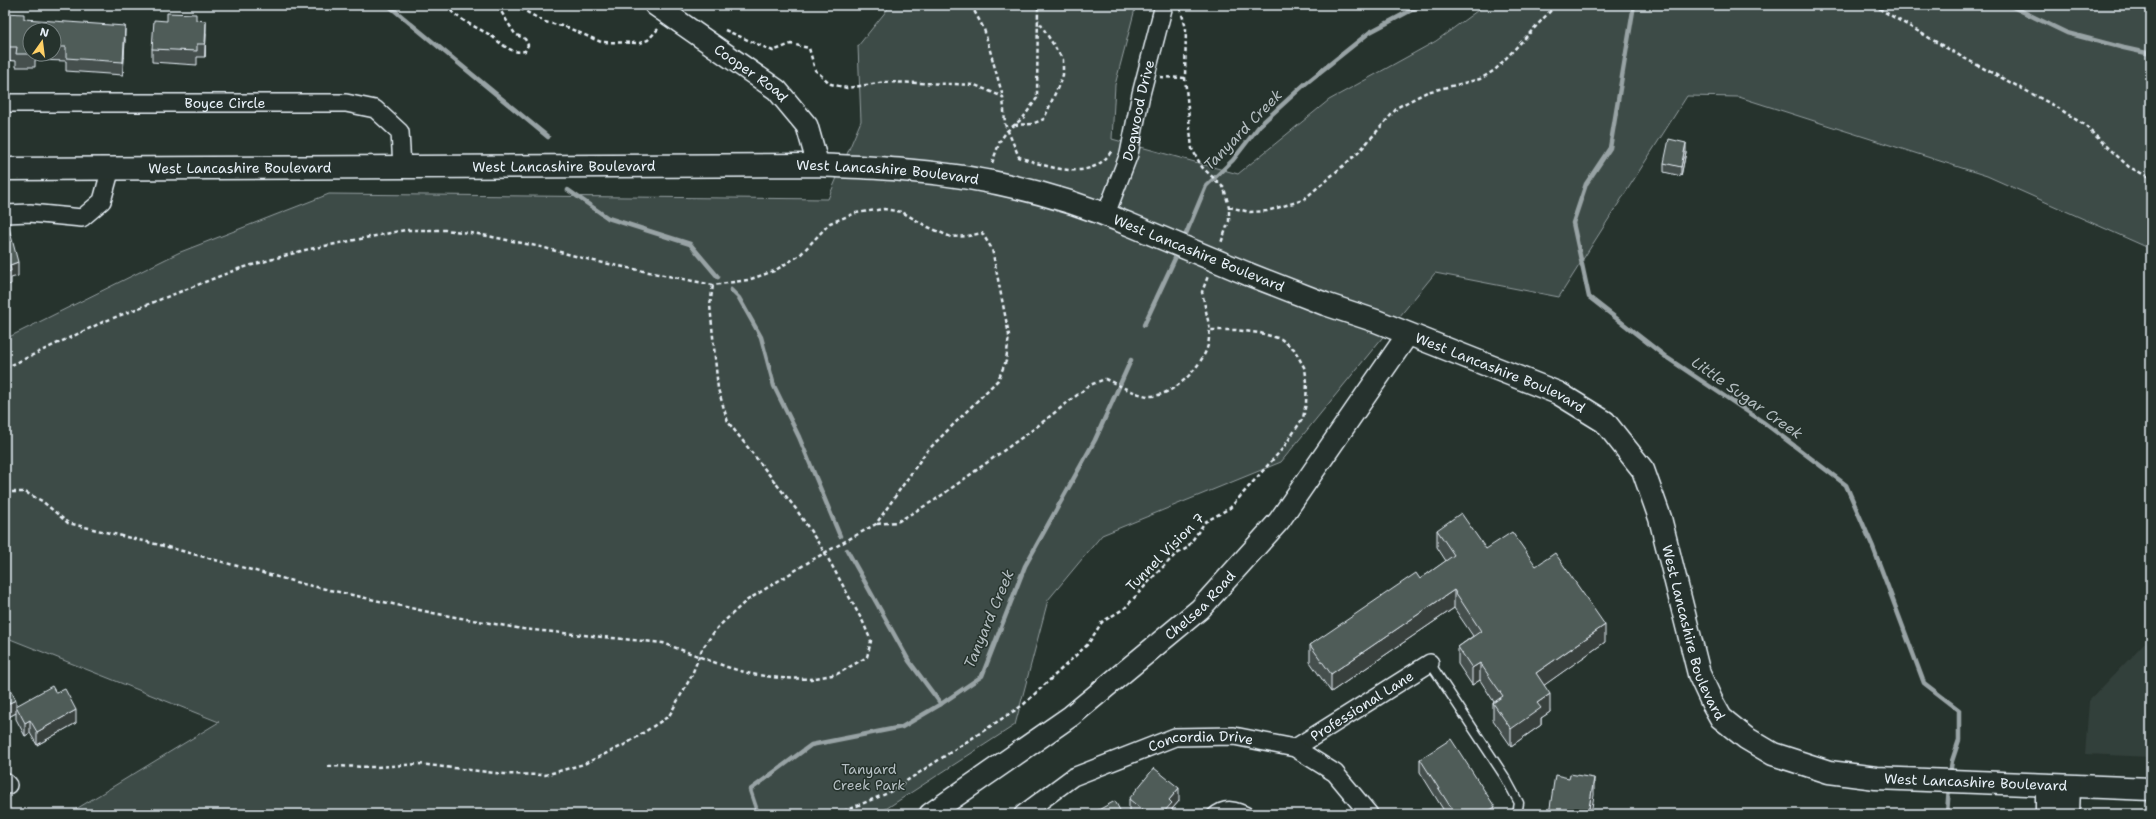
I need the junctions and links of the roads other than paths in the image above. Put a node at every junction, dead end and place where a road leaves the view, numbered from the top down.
1 (655, 5) edge
2 (1164, 5) edge
3 (5, 103) edge
4 (818, 165) junction
5 (402, 167) junction
6 (111, 168) junction
7 (5, 169) edge
8 (5, 214) edge
9 (1106, 214) junction
10 (1408, 334) junction
11 (1430, 663) joint
12 (1295, 748) junction
13 (2047, 786) junction
14 (2069, 787) junction
15 (2151, 789) edge
16 (930, 814) edge
17 (1023, 814) edge
18 (1211, 814) edge
19 (1252, 814) edge
20 (1369, 814) edge
21 (1517, 814) edge
22 (2046, 814) edge
23 (2068, 814) edge

1 - 4 street, Cooper Road
2 - 9 street, Dogwood Drive
3 - 5 street, Boyce Circle
4 - 5 main road, West Lancashire Boulevard
4 - 9 main road, West Lancashire Boulevard
5 - 6 main road, West Lancashire Boulevard
6 - 7 main road, West Lancashire Boulevard
6 - 8 street
9 - 10 main road, West Lancashire Boulevard, bridge
10 - 13 main road, West Lancashire Boulevard
10 - 16 street, Chelsea Road
11 - 12 street, Professional Lane
11 - 21 lane
12 - 17 street, Concordia Drive
12 - 20 street, Concordia Drive
13 - 14 main road, West Lancashire Boulevard
13 - 22 main road
14 - 15 main road, West Lancashire Boulevard
14 - 23 main road
18 - 19 lane

